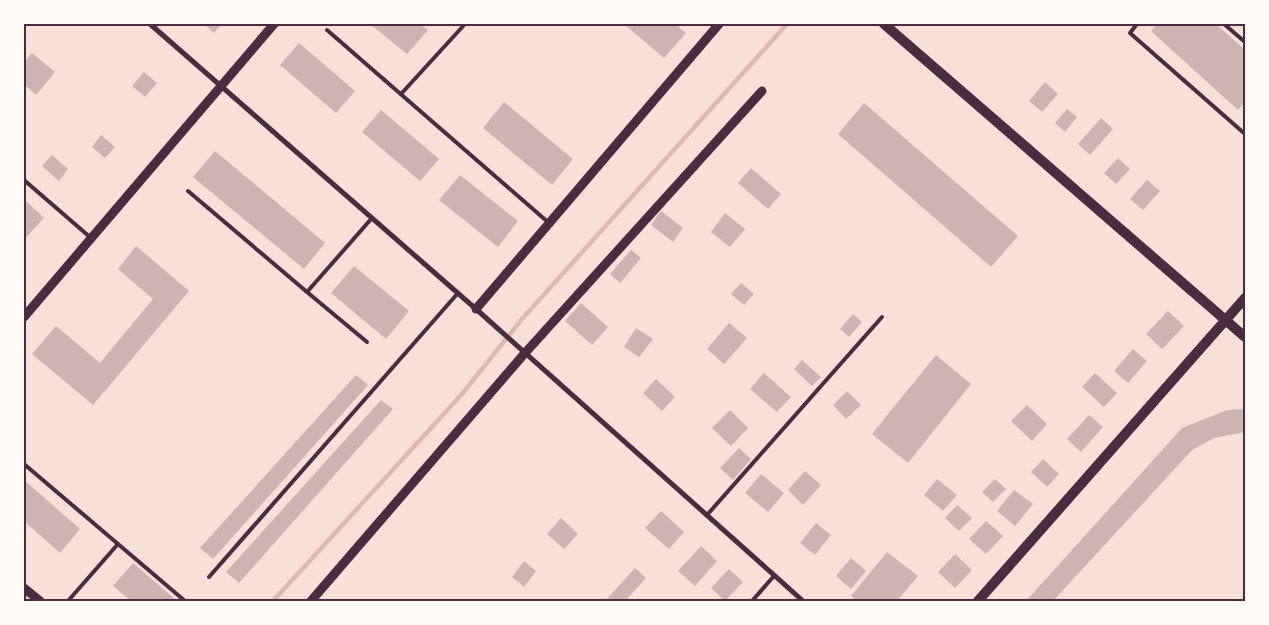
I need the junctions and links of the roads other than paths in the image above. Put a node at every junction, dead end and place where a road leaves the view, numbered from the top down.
1 (150, 24) edge
2 (274, 24) edge
3 (463, 24) edge
4 (719, 24) edge
5 (884, 24) edge
6 (1137, 24) edge
7 (1224, 24) edge
8 (326, 30) dead end
9 (1245, 42) edge
10 (220, 86) junction
11 (762, 91) dead end
12 (401, 94) junction
13 (1245, 134) edge
14 (24, 180) edge
15 (188, 191) dead end
16 (372, 218) junction
17 (549, 223) junction
18 (91, 238) junction
19 (307, 292) junction
20 (458, 294) junction
21 (1245, 298) edge
22 (476, 308) junction
23 (24, 317) edge
24 (882, 317) dead end
25 (1226, 321) junction
26 (1245, 337) edge
27 (367, 342) dead end
28 (525, 353) junction
29 (24, 464) edge
30 (707, 515) junction
31 (118, 544) junction
32 (774, 576) junction
33 (209, 577) dead end
34 (24, 588) edge
35 (40, 601) edge
36 (68, 601) edge
37 (185, 601) edge
38 (311, 601) edge
39 (752, 601) edge
40 (803, 601) edge
41 (978, 601) edge

1 - 10 street
2 - 10 street
3 - 12 lane
4 - 17 street
5 - 25 main road
6 - 13 lane
7 - 9 lane
8 - 12 lane
10 - 16 street
10 - 18 street
11 - 28 street
12 - 17 lane
14 - 18 lane
15 - 19 lane
16 - 19 lane
16 - 20 street
17 - 22 street
18 - 23 street
19 - 27 lane
20 - 22 street
20 - 33 lane
21 - 25 main road
22 - 28 street
24 - 30 lane
25 - 26 main road
25 - 41 main road
28 - 30 street
28 - 38 street
29 - 31 lane
30 - 32 street
31 - 36 lane
31 - 37 lane
32 - 39 lane
32 - 40 street
34 - 35 street

